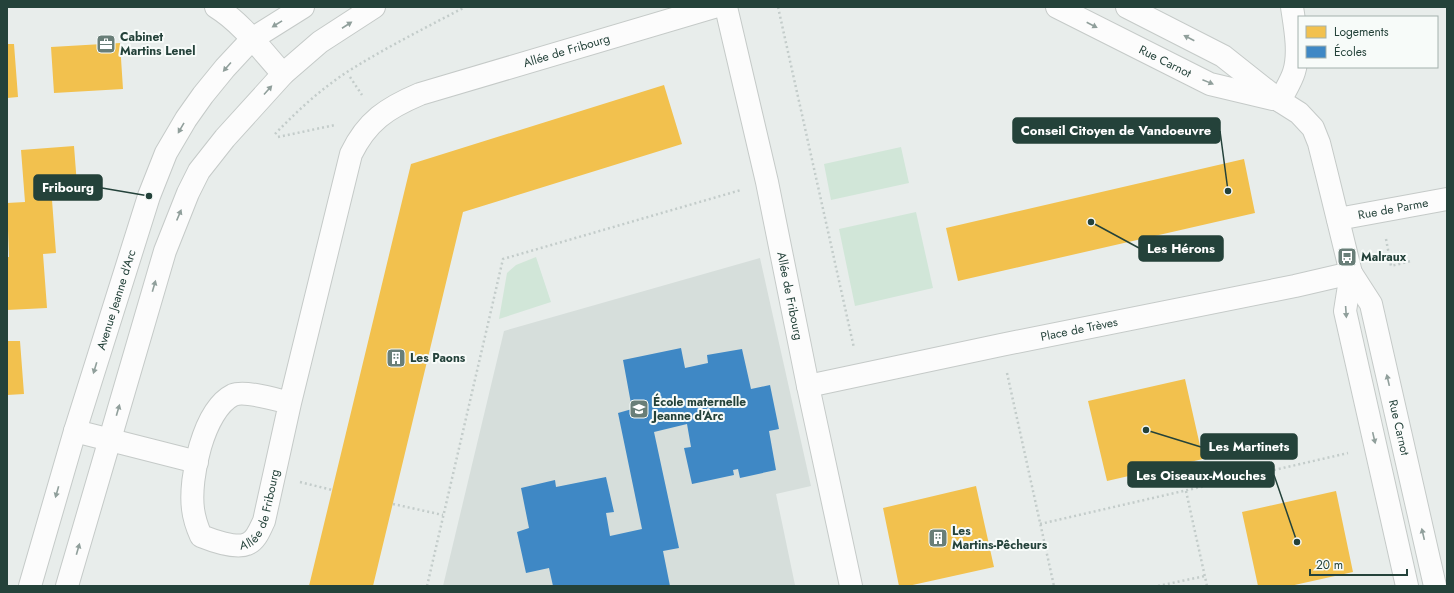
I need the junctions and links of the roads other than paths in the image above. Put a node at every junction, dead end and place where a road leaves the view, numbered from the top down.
1 (216, 7) edge
2 (303, 7) edge
3 (374, 7) edge
4 (714, 7) edge
5 (726, 7) edge
6 (1057, 7) edge
7 (1127, 7) edge
8 (1292, 7) edge
9 (252, 39) junction
10 (283, 74) junction
11 (1280, 100) junction
12 (1447, 198) edge
13 (1338, 219) junction
14 (1351, 273) junction
15 (808, 386) junction
16 (290, 403) junction
17 (75, 431) junction
18 (109, 440) junction
19 (197, 462) junction
20 (30, 586) edge
21 (67, 586) edge
22 (851, 586) edge
23 (1407, 586) edge
24 (1435, 586) edge

1 - 9 street
2 -> 9 street, Avenue Jeanne d'Arc
10 -> 3 street
4 - 16 street, Allée de Fribourg
5 - 15 street, Allée de Fribourg
6 -> 11 street, Rue Carnot
11 -> 7 street, Rue Carnot
8 - 11 street
9 - 10 street
9 -> 17 street, Avenue Jeanne d'Arc
18 -> 10 street
11 - 13 street, Rue Carnot
12 - 13 street, Rue de Parme
13 - 14 street, Rue Carnot
14 - 15 street, Place de Trèves
14 -> 23 street, Rue Carnot
24 -> 14 street, Rue Carnot
15 - 22 street, Allée de Fribourg
16 - 19 street, Allée de Fribourg
16 - 19 street, Allée de Fribourg
17 - 18 street
17 -> 20 street, Avenue Jeanne d'Arc
18 - 19 street
21 -> 18 street

